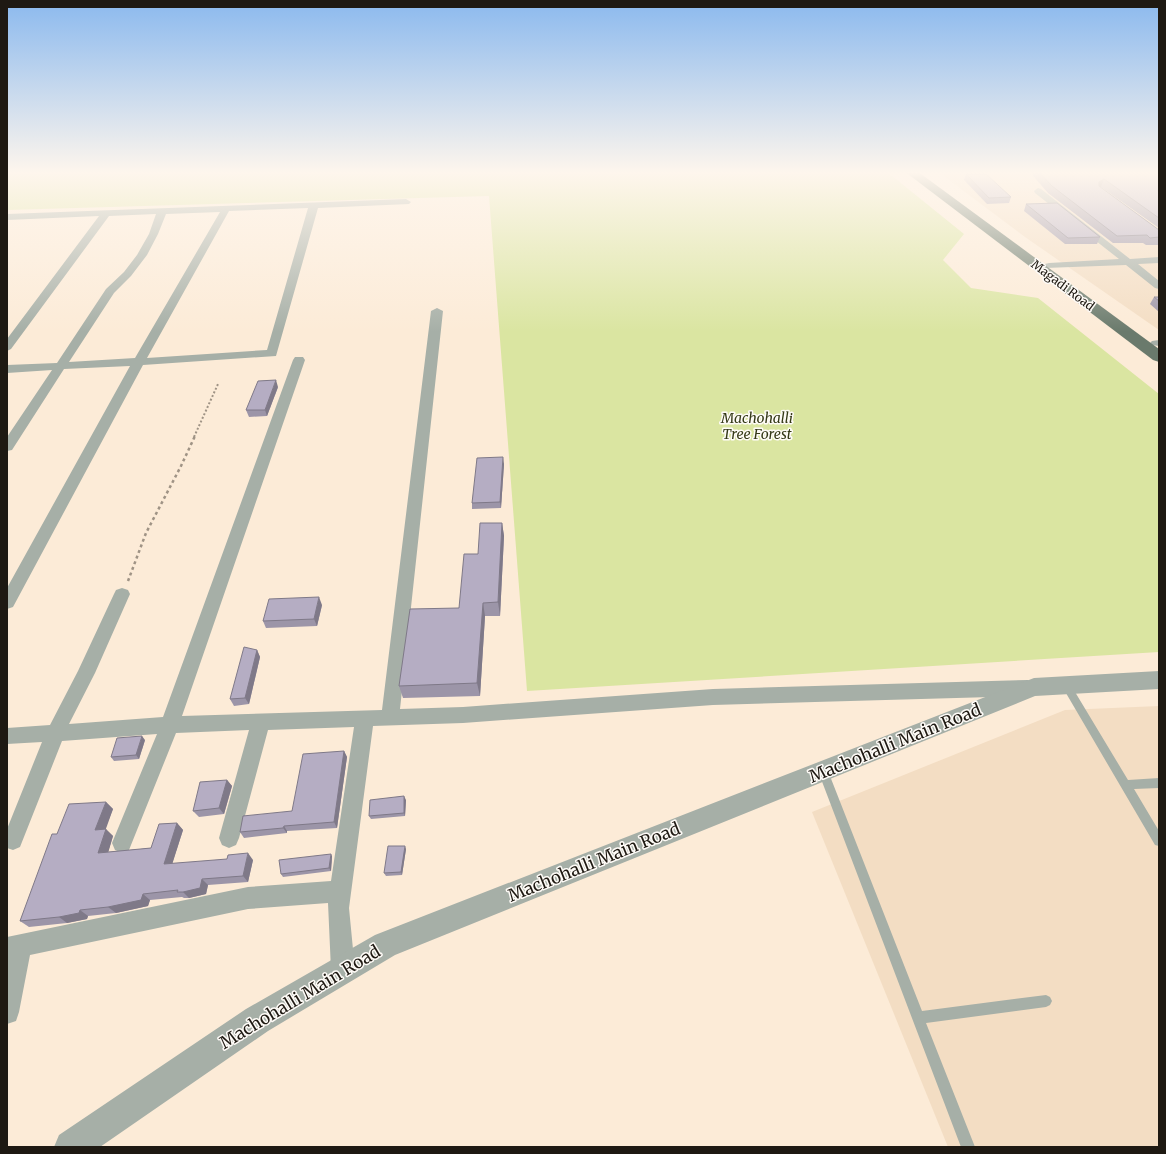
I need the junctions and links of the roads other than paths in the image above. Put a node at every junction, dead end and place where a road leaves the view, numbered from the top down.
1 (97, 225) edge
2 (157, 225) edge
3 (216, 225) edge
4 (308, 225) edge
5 (986, 225) edge
6 (994, 225) edge
7 (1081, 225) edge
8 (1159, 260) edge
9 (1129, 262) junction
10 (1050, 266) junction
11 (1159, 286) edge
12 (437, 311) dead end
13 (7, 347) edge
14 (1158, 347) edge
15 (299, 360) dead end
16 (139, 361) junction
17 (62, 366) junction
18 (7, 369) edge
19 (7, 447) edge
20 (122, 594) road end
21 (7, 603) edge
22 (1159, 680) edge
23 (1066, 686) junction
24 (1034, 688) junction
25 (390, 717) junction
26 (365, 718) junction
27 (261, 721) junction
28 (170, 725) junction
29 (55, 733) junction
30 (7, 736) edge
31 (823, 771) junction
32 (1159, 783) edge
33 (1125, 785) junction
34 (229, 838) dead end
35 (13, 840) dead end
36 (1159, 841) edge
37 (122, 843) dead end
38 (340, 891) junction
39 (14, 947) edge
40 (343, 970) junction
41 (1046, 1001) dead end
42 (7, 1012) edge
43 (918, 1018) junction
44 (71, 1147) edge
45 (968, 1147) edge

1 - 13 street
2 - 17 street
3 - 16 street
4 - 16 street
5 - 14 main road, Magadi Road
6 - 10 main road, Magadi Road
7 - 9 street
8 - 9 street
9 - 10 street
9 - 11 street
10 - 14 main road, Magadi Road
12 - 25 street
15 - 28 street
16 - 17 street
16 - 21 street
17 - 18 street
17 - 19 street
20 - 29 street
22 - 23 street, Machohalli Main Road
23 - 24 street, Machohalli Main Road
23 - 33 lane
24 - 25 street
24 - 31 street, Machohalli Main Road
25 - 26 street
26 - 27 street
26 - 38 street
27 - 28 street
27 - 34 street
28 - 29 street
28 - 37 street
29 - 30 street
29 - 35 street
31 - 40 street, Machohalli Main Road
31 - 43 lane
32 - 33 lane
33 - 36 lane
38 - 39 street
38 - 40 street
39 - 42 street
40 - 44 street, Machohalli Main Road
41 - 43 lane
43 - 45 lane

